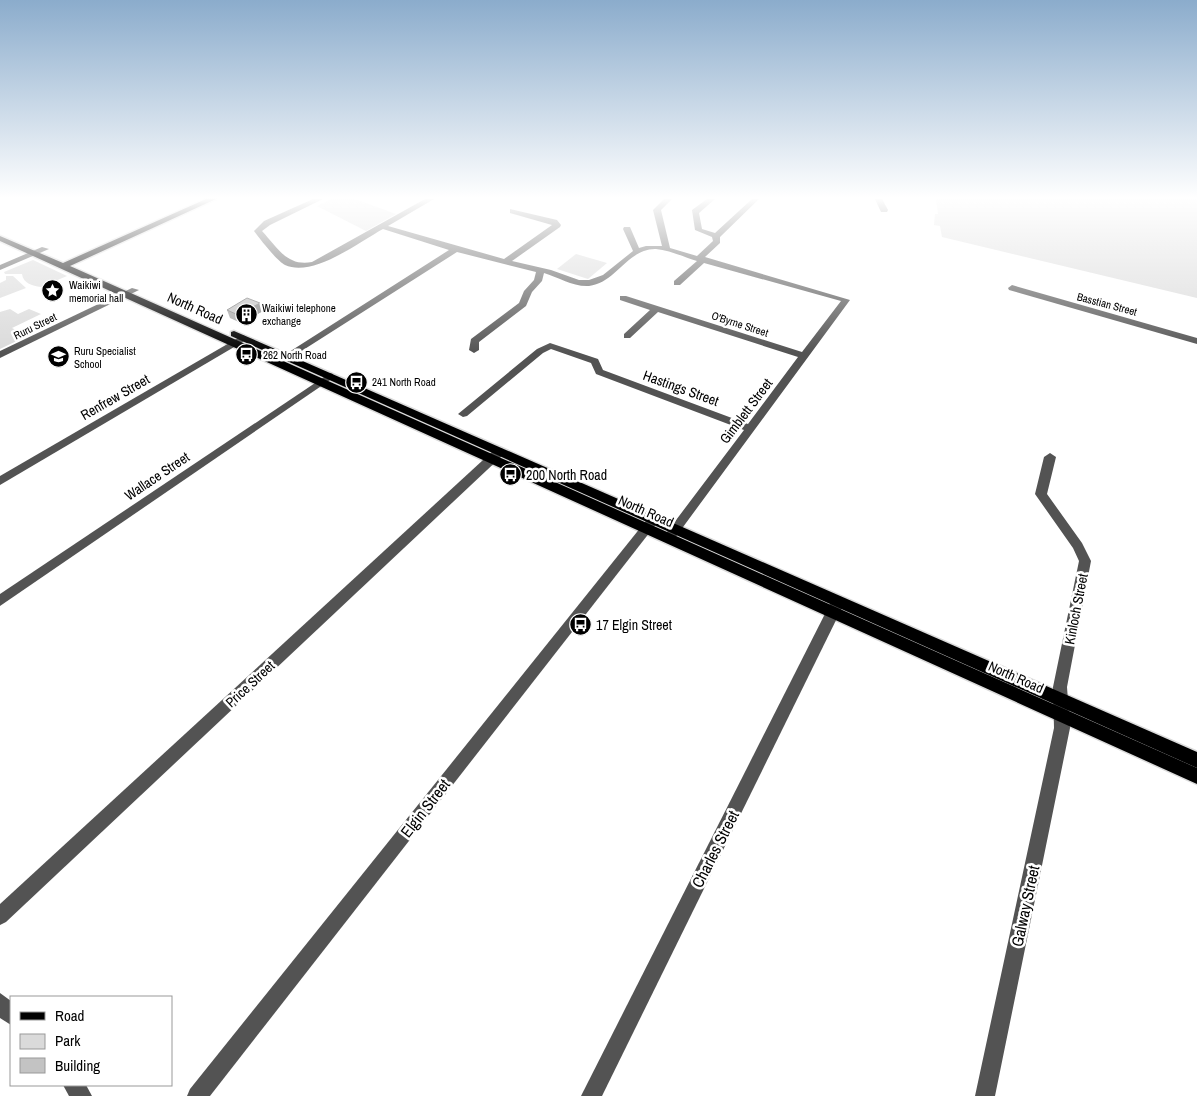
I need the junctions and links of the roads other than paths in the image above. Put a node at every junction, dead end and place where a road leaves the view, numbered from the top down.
1 (27, 250) edge
2 (43, 250) edge
3 (47, 250) edge
4 (91, 250) edge
5 (277, 250) edge
6 (339, 250) edge
7 (454, 250) edge
8 (460, 250) edge
9 (522, 250) edge
10 (674, 250) edge
11 (709, 250) edge
12 (637, 251) edge
13 (35, 254) junction
14 (702, 258) junction
15 (64, 262) junction
16 (506, 262) junction
17 (0, 268) edge
18 (540, 271) junction
19 (677, 283) dead end
20 (1012, 288) dead end
21 (135, 290) junction
22 (126, 294) junction
23 (623, 298) dead end
24 (656, 309) junction
25 (627, 336) dead end
26 (239, 340) junction
27 (1197, 341) edge
28 (474, 350) dead end
29 (0, 355) edge
30 (804, 356) junction
31 (287, 357) junction
32 (278, 363) junction
33 (326, 379) junction
34 (463, 414) dead end
35 (750, 428) junction
36 (495, 456) junction
37 (1050, 457) dead end
38 (0, 480) edge
39 (650, 524) junction
40 (672, 534) junction
41 (0, 601) edge
42 (836, 607) junction
43 (1061, 707) junction
44 (1197, 760) edge
45 (1197, 776) edge
46 (0, 916) edge
47 (0, 1003) edge
48 (10, 1015) edge
49 (73, 1086) edge
50 (82, 1096) edge
51 (197, 1096) edge
52 (591, 1096) edge
53 (985, 1096) edge

1 - 13 main road, North Road
2 - 13 street
3 - 15 main road, North Road
4 - 15 main road
5 - 6 street
7 - 31 street
8 - 16 street
9 - 16 street
10 - 14 street
11 - 14 street
12 - 18 street
13 - 15 main road, North Road
13 - 17 street
14 - 19 street
14 - 30 street, Gimblett Street
15 - 21 main road, North Road
15 - 22 main road, North Road
16 - 18 street
18 - 28 street
20 - 27 street, Basstian Street
21 - 22 street, Ruru Street
21 - 26 main road, North Road
22 - 26 main road, North Road
22 - 29 street, Ruru Street
23 - 24 street, O'Byrne Street
24 - 25 street
24 - 30 street, O'Byrne Street
26 - 31 main road, North Road
26 - 32 main road, North Road
26 - 38 street, Renfrew Street
30 - 35 street, Gimblett Street
31 - 32 street
31 - 33 main road, North Road
32 - 33 main road, North Road
33 - 36 main road, North Road
33 - 41 street, Wallace Street
34 - 35 street, Hastings Street
35 - 40 street, Gimblett Street
36 - 39 main road, North Road
36 - 46 street, Price Street
37 - 43 street, Kinloch Street
39 - 40 main road, North Road
39 - 51 street, Elgin Street
40 - 42 main road, North Road
42 - 43 main road, North Road
42 - 52 street, Charles Street
43 - 44 main road, North Road
43 - 45 main road, North Road
43 - 53 street, Galway Street
47 - 48 street
49 - 50 street

